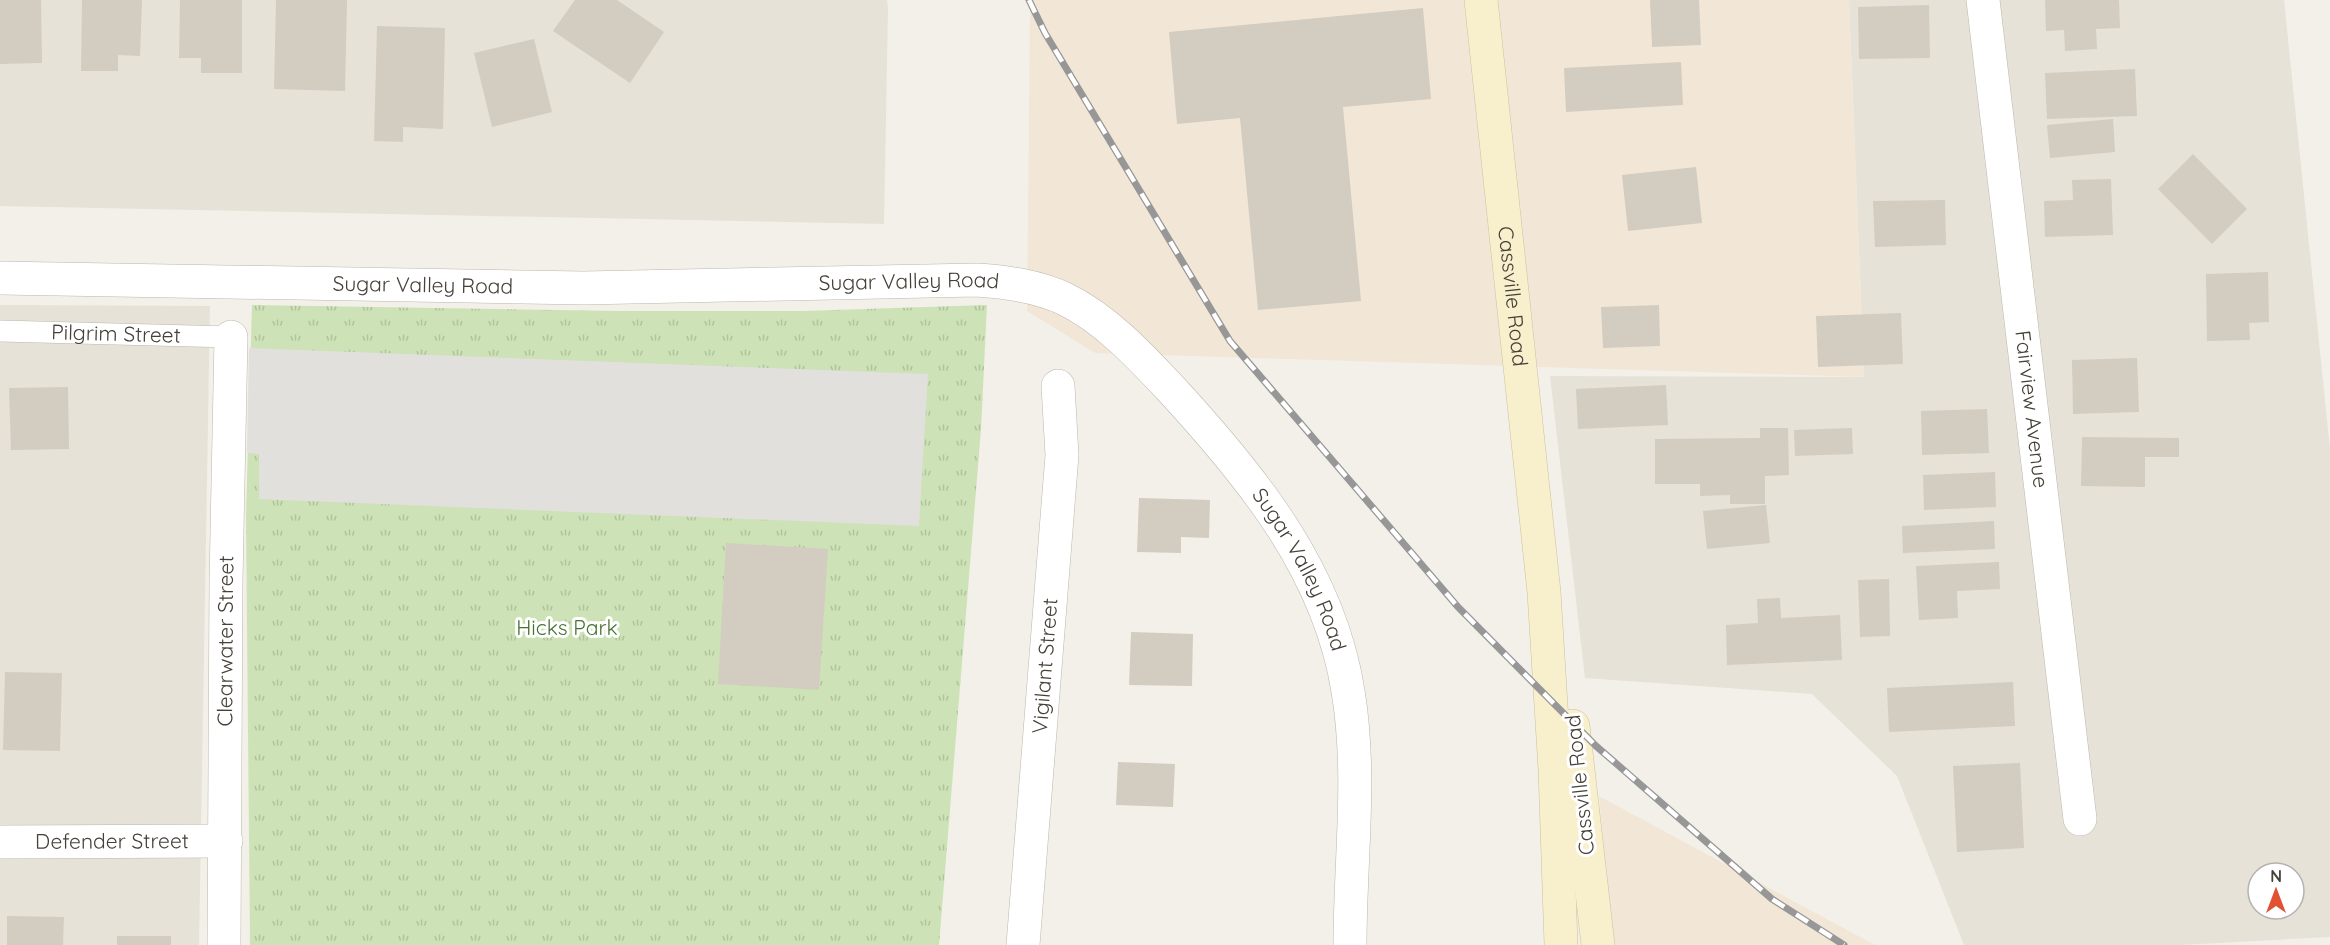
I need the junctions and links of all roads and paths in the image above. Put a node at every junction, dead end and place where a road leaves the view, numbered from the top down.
1 (1481, 0) edge
2 (1983, 0) edge
3 (0, 278) edge
4 (0, 331) edge
5 (231, 337) joint
6 (1058, 386) dead end
7 (1544, 592) junction
8 (2080, 819) dead end
9 (226, 841) junction
10 (0, 842) edge
11 (224, 945) edge
12 (1023, 945) edge
13 (1350, 945) edge
14 (1561, 945) edge
15 (1598, 945) edge

1 - 7 main road, Cassville Road
2 - 8 street, Fairview Avenue
3 - 13 street, Sugar Valley Road
4 - 5 lane, Pilgrim Street
5 - 9 street, Clearwater Street
6 - 12 street, Vigilant Street
7 - 14 main road, Cassville Road
7 - 15 main road, Cassville Road
9 - 10 street, Defender Street
9 - 11 street, Clearwater Street

